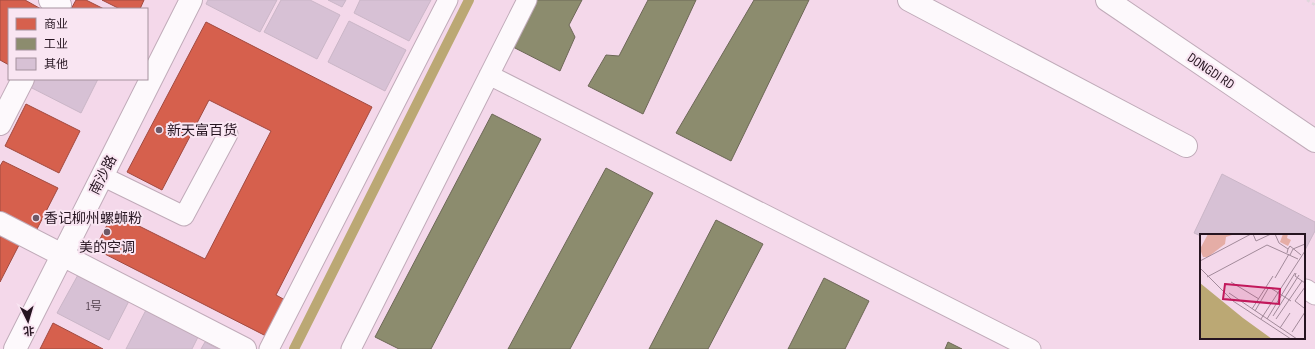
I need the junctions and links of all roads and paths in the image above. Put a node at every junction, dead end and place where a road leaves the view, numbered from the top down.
1 (191, 0) edge
2 (448, 0) edge
3 (527, 0) edge
4 (909, 0) edge
5 (1106, 0) edge
6 (1307, 0) edge
7 (1315, 5) edge
8 (489, 75) junction
9 (22, 80) edge
10 (0, 124) edge
11 (228, 134) dead end
12 (1315, 141) edge
13 (1186, 146) dead end
14 (102, 176) junction
15 (0, 222) edge
16 (62, 255) junction
17 (15, 349) edge
18 (245, 349) edge
19 (270, 349) edge
20 (351, 349) edge
21 (1031, 349) edge

1 - 14 street, 南沙路
2 - 19 lane
3 - 8 lane
4 - 13 street
5 - 12 street, DONGDI RD
6 - 7 path
8 - 20 lane
8 - 21 lane
9 - 10 street
11 - 14 lane
14 - 16 street, 南沙路
15 - 16 street
16 - 17 street, 南沙路
16 - 18 street

